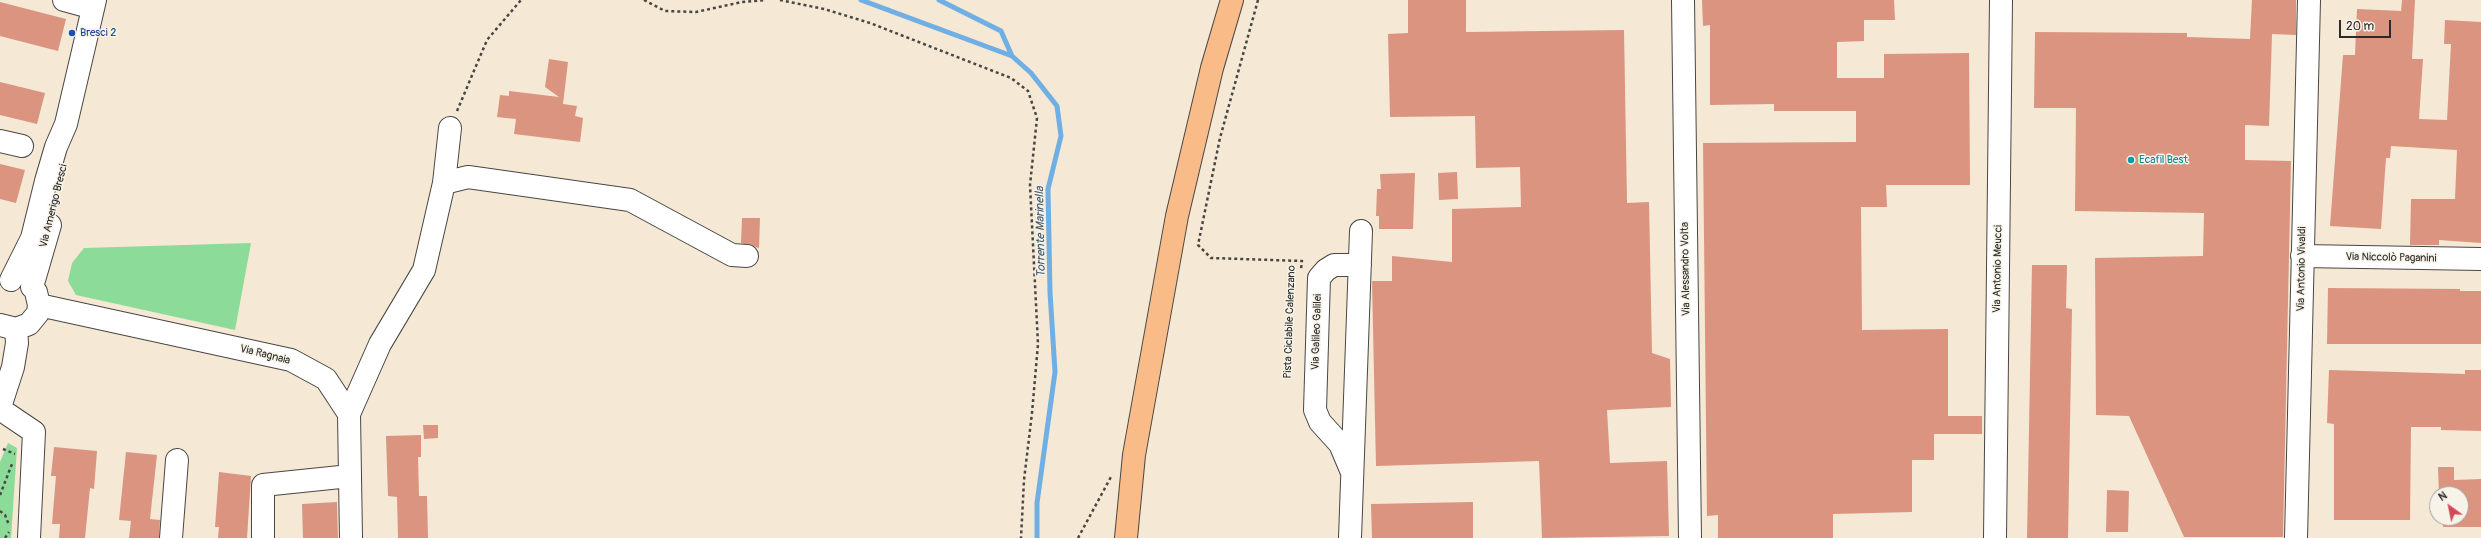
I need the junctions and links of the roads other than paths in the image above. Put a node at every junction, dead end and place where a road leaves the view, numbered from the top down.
1 (64, 0) edge
2 (1232, 0) edge
3 (1683, 0) edge
4 (2001, 0) edge
5 (2309, 0) edge
6 (94, 4) edge
7 (66, 124) junction
8 (450, 128) road end
9 (0, 141) edge
10 (22, 146) dead end
11 (444, 183) junction
12 (1361, 231) dead end
13 (747, 256) dead end
14 (2302, 256) junction
15 (2481, 259) edge
16 (1360, 265) junction
17 (5, 282) edge
18 (35, 296) junction
19 (8, 327) edge
20 (0, 408) edge
21 (1355, 418) junction
22 (349, 424) junction
23 (1327, 429) junction
24 (177, 460) dead end
25 (1353, 475) junction
26 (350, 476) junction
27 (29, 538) edge
28 (171, 538) edge
29 (263, 538) edge
30 (351, 538) edge
31 (1126, 538) edge
32 (1350, 538) edge
33 (1690, 538) edge
34 (1995, 538) edge
35 (2296, 538) edge

1 - 6 street
2 - 31 main road
3 - 33 street, Via Alessandro Volta
4 - 34 street, Via Antonio Meucci
5 - 14 street, Via Antonio Vivaldi
6 - 7 street, Via Amerigo Bresci
7 - 17 street, Via Amerigo Bresci
7 - 18 street, Via Amerigo Bresci
8 - 11 street
9 - 10 street
11 - 13 street
11 - 22 street
12 - 16 street, Via Galileo Galilei
14 - 15 street, Via Niccolò Paganini
14 - 35 street, Via Antonio Vivaldi
16 - 21 street, Via Galileo Galilei
16 - 23 street, Via Galileo Galilei
17 - 18 street, Via Amerigo Bresci
18 - 19 street, Via Amerigo Bresci
18 - 22 street, Via Ragnaia
19 - 20 street, Via Amerigo Bresci
20 - 27 street
21 - 23 street
21 - 25 street, Via Galileo Galilei
22 - 26 street
23 - 25 street, Via Galileo Galilei
24 - 28 street
25 - 32 street, Via Galileo Galilei
26 - 29 street
26 - 30 street

